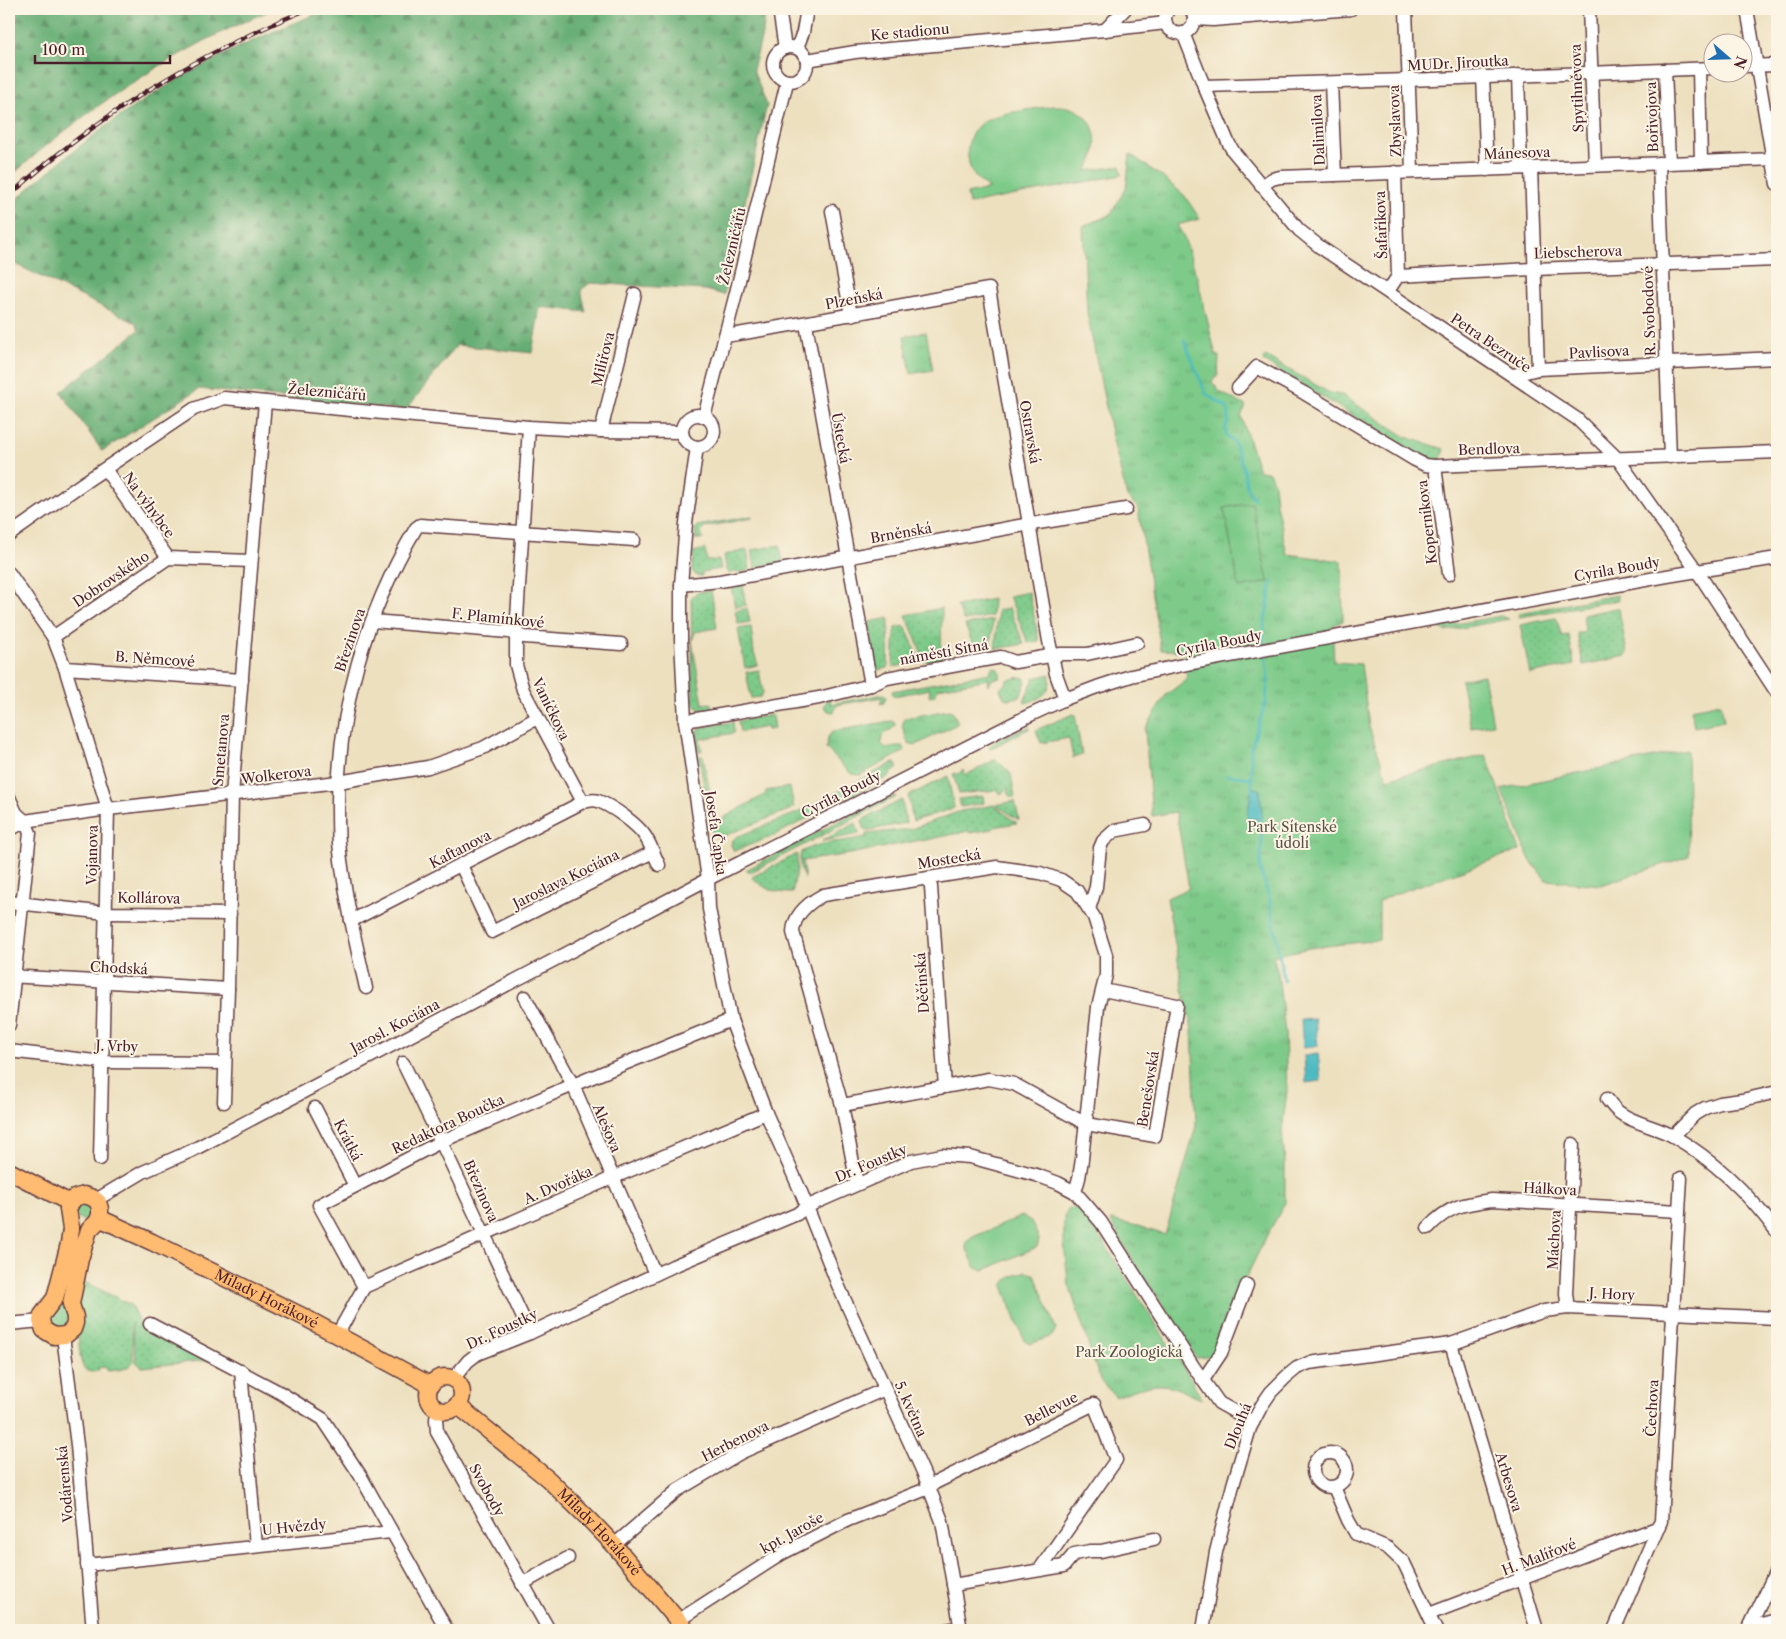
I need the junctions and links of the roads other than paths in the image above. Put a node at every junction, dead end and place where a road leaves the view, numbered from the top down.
1 (779, 9) edge
2 (807, 9) edge
3 (1125, 9) edge
4 (1169, 9) edge
5 (1351, 9) edge
6 (1406, 9) edge
7 (1589, 9) edge
8 (1747, 9) edge
9 (1192, 14) edge
10 (1166, 23) junction
11 (1104, 30) junction
12 (1748, 32) edge
13 (1183, 33) junction
14 (791, 48) junction
15 (807, 60) junction
16 (1777, 65) edge
17 (1754, 66) edge
18 (1699, 69) junction
19 (1704, 69) edge
20 (1666, 70) junction
21 (1592, 72) junction
22 (1518, 75) junction
23 (1484, 76) junction
24 (1408, 80) junction
25 (1754, 81) edge
26 (787, 82) junction
27 (1331, 83) junction
28 (1204, 86) junction
29 (1775, 159) edge
30 (1701, 162) junction
31 (1664, 163) junction
32 (1595, 166) junction
33 (1526, 168) junction
34 (1487, 170) junction
35 (1395, 172) junction
36 (1412, 172) junction
37 (1335, 175) junction
38 (1777, 184) edge
39 (1261, 186) junction
40 (832, 211) dead end
41 (1777, 260) edge
42 (1662, 264) junction
43 (1534, 269) junction
44 (1398, 276) junction
45 (989, 289) joint
46 (1388, 291) junction
47 (635, 294) dead end
48 (851, 315) junction
49 (806, 324) junction
50 (725, 336) junction
51 (1777, 358) edge
52 (1666, 364) junction
53 (1538, 369) junction
54 (1513, 375) junction
55 (1238, 388) dead end
56 (265, 402) junction
57 (704, 417) junction
58 (529, 427) junction
59 (601, 431) junction
60 (682, 432) junction
61 (697, 447) junction
62 (1777, 452) edge
63 (1670, 457) junction
64 (1618, 459) junction
65 (1435, 466) junction
66 (104, 469) junction
67 (1126, 509) dead end
68 (1030, 524) junction
69 (523, 532) junction
70 (9, 535) edge
71 (634, 540) dead end
72 (168, 558) junction
73 (848, 558) junction
74 (1776, 558) edge
75 (251, 561) junction
76 (1697, 571) junction
77 (9, 574) edge
78 (1449, 574) dead end
79 (681, 585) junction
80 (372, 621) junction
81 (516, 634) junction
82 (53, 637) junction
83 (1137, 643) dead end
84 (621, 644) dead end
85 (1052, 656) junction
86 (65, 668) junction
87 (1772, 674) edge
88 (242, 680) junction
89 (872, 686) junction
90 (1777, 693) edge
91 (1064, 699) junction
92 (537, 718) junction
93 (685, 721) junction
94 (338, 782) junction
95 (232, 795) junction
96 (9, 797) edge
97 (583, 802) junction
98 (108, 809) junction
99 (25, 821) junction
100 (1144, 825) dead end
101 (11, 828) edge
102 (653, 852) junction
103 (461, 865) junction
104 (659, 865) dead end
105 (929, 878) junction
106 (708, 879) junction
107 (9, 902) edge
108 (23, 903) junction
109 (1089, 909) junction
110 (106, 913) junction
111 (230, 914) junction
112 (351, 921) junction
113 (12, 976) edge
114 (105, 982) junction
115 (366, 988) dead end
116 (228, 989) junction
117 (1102, 990) junction
118 (525, 997) dead end
119 (730, 1020) junction
120 (9, 1025) edge
121 (9, 1051) edge
122 (103, 1062) junction
123 (225, 1063) junction
124 (403, 1063) dead end
125 (572, 1085) junction
126 (944, 1087) junction
127 (1777, 1092) edge
128 (224, 1102) dead end
129 (1610, 1102) dead end
130 (842, 1105) junction
131 (314, 1108) dead end
132 (766, 1113) junction
133 (1086, 1124) junction
134 (1673, 1136) junction
135 (442, 1141) junction
136 (1573, 1144) dead end
137 (100, 1159) dead end
138 (9, 1171) edge
139 (612, 1178) junction
140 (1681, 1178) dead end
141 (857, 1184) junction
142 (355, 1186) junction
143 (1075, 1192) junction
144 (96, 1200) junction
145 (70, 1203) junction
146 (1570, 1205) junction
147 (806, 1207) junction
148 (1679, 1211) junction
149 (99, 1218) junction
150 (1428, 1228) dead end
151 (1777, 1232) edge
152 (483, 1234) junction
153 (655, 1274) junction
154 (1247, 1285) dead end
155 (364, 1287) junction
156 (1568, 1308) junction
157 (1672, 1312) junction
158 (1777, 1318) edge
159 (41, 1321) junction
160 (9, 1324) edge
161 (150, 1324) dead end
162 (530, 1333) junction
163 (337, 1335) junction
164 (63, 1336) junction
165 (1451, 1344) junction
166 (241, 1371) junction
167 (453, 1379) junction
168 (1203, 1380) junction
169 (430, 1385) junction
170 (886, 1389) junction
171 (457, 1405) junction
172 (438, 1410) junction
173 (1253, 1422) junction
174 (1334, 1487) dead end
175 (929, 1488) junction
176 (1659, 1527) junction
177 (391, 1532) junction
178 (1154, 1539) dead end
179 (614, 1545) junction
180 (256, 1546) junction
181 (568, 1558) dead end
182 (87, 1565) junction
183 (1040, 1569) junction
184 (1777, 1569) edge
185 (1523, 1580) junction
186 (522, 1584) junction
187 (953, 1585) junction
188 (1429, 1614) junction
189 (1777, 1620) edge
190 (682, 1625) edge
191 (961, 1629) edge
192 (1749, 1629) edge
193 (93, 1630) edge
194 (447, 1630) edge
195 (549, 1630) edge
196 (946, 1630) edge
197 (1203, 1630) edge
198 (1436, 1630) edge
199 (1537, 1630) edge
200 (1614, 1630) edge

1 - 14 street
2 - 14 street
3 - 11 street
4 - 10 street
5 - 9 street
6 - 24 street, Zbyslavova
7 - 21 street, Spytihněvova
8 - 12 street
9 - 13 street
10 - 11 street, Ke stadionu
10 - 13 street
11 - 15 street, Ke stadionu
13 - 28 street, Petra Bezruče
14 - 15 street
14 - 26 street
15 - 26 street
16 - 17 street
18 - 19 street, MUDr. Jiroutka
18 - 20 street, MUDr. Jiroutka
18 - 30 street
20 - 21 street, MUDr. Jiroutka
20 - 31 street, Bořivojova
21 - 22 street, MUDr. Jiroutka
21 - 32 street, Spytihněvova
22 - 23 street, MUDr. Jiroutka
22 - 33 street
23 - 24 street, MUDr. Jiroutka
23 - 34 street
24 - 27 street, MUDr. Jiroutka
24 - 36 street, Zbyslavova
25 - 29 street
26 - 50 street, Železničářů
27 - 28 street, MUDr. Jiroutka
27 - 37 street, Dalimilova
28 - 39 street, Petra Bezruče
29 - 30 street, Mánesova
29 - 38 street
30 - 31 street, Mánesova
31 - 32 street, Mánesova
31 - 42 street, R. Svobodové
32 - 33 street, Mánesova
33 - 34 street, Mánesova
33 - 43 street
34 - 36 street, Mánesova
35 - 36 street, Mánesova
35 - 37 street, Mánesova
35 - 44 street, Šafaříkova
37 - 39 street, Mánesova
39 - 46 street, Petra Bezruče
40 - 48 street
41 - 42 street, Liebscherova
42 - 43 street, Liebscherova
42 - 52 street, R. Svobodové
43 - 44 street, Liebscherova
43 - 53 street
44 - 46 street
45 - 48 street, Plzeňská
45 - 68 street, Ostravská
46 - 54 street, Petra Bezruče
47 - 59 street, Milířova
48 - 49 street, Plzeňská
49 - 50 street, Plzeňská
49 - 73 street, Ústecká
50 - 57 street, Železničářů
51 - 52 street, Pavlisova
52 - 53 street, Pavlisova
52 - 63 street, R. Svobodové
53 - 54 street, Pavlisova
54 - 64 street, Petra Bezruče
55 - 65 street, Bendlova
56 - 58 street, Železničářů
56 - 66 street, Železničářů
56 - 75 street, Smetanova
57 - 60 street
57 - 61 street
58 - 59 street, Železničářů
58 - 69 street, Vaníčkova
59 - 60 street, Železničářů
60 - 61 street
61 - 79 street, Josefa Čapka
62 - 63 street, Bendlova
63 - 64 street, Bendlova
64 - 65 street, Bendlova
64 - 76 street, Petra Bezruče
65 - 78 street, Koperníkova
66 - 70 street, Železničářů
66 - 72 street, Na výhybce
67 - 68 street, Brněnská
68 - 73 street, Brněnská
68 - 85 street, Ostravská
69 - 71 street, Březinova
69 - 80 street, Březinova
69 - 81 street, Vaníčkova
72 - 75 street, Dobrovského
72 - 82 street, Dobrovského
73 - 79 street, Brněnská
73 - 89 street
74 - 76 street, Cyrila Boudy
75 - 88 street, Smetanova
76 - 87 street, Petra Bezruče
76 - 91 street, Cyrila Boudy
77 - 82 street, Vojanova
79 - 93 street, Josefa Čapka
80 - 81 street, F. Plamínkové
80 - 94 street, Březinova
81 - 84 street, F. Plamínkové
81 - 92 street, Vaníčkova
82 - 86 street, Vojanova
83 - 85 street, náměstí Sítná
85 - 89 street, náměstí Sítná
85 - 91 street
86 - 88 street, B. Němcové
86 - 98 street, Vojanova
87 - 90 street, Petra Bezruče
88 - 95 street, Smetanova
89 - 93 street, náměstí Sítná
91 - 106 street, Cyrila Boudy
92 - 94 street, Wolkerova
92 - 97 street, Vaníčkova
93 - 106 street, Josefa Čapka
94 - 95 street, Wolkerova
94 - 112 street, Březinova
95 - 98 street, Wolkerova
95 - 111 street, Smetanova
96 - 99 street
97 - 102 street
97 - 103 street, Kaftanova
98 - 99 street, Wolkerova
98 - 110 street, Vojanova
99 - 101 street, Wolkerova
99 - 108 street
100 - 109 street
102 - 103 street, Jaroslava Kociána
102 - 104 street
103 - 112 street, Kaftanova
105 - 109 street, Mostecká
105 - 126 street, Děčínská
105 - 130 street, Mostecká
106 - 119 street, Josefa Čapka
106 - 144 street, Jarosl. Kociána
107 - 108 street, Kollárova
108 - 110 street, Kollárova
108 - 113 street
109 - 117 street, Mostecká
110 - 111 street, Kollárova
110 - 114 street, Vojanova
111 - 116 street, Smetanova
112 - 115 street, Březinova
113 - 114 street, Chodská
113 - 120 street
114 - 116 street, Chodská
114 - 122 street, Vojanova
116 - 123 street, Smetanova
117 - 133 street, Mostecká
117 - 133 street, Benešovská
118 - 125 street, Alešova
119 - 125 street, Redaktora Boučka
119 - 132 street, Josefa Čapka
121 - 122 street, J. Vrby
122 - 123 street, J. Vrby
122 - 137 street, Vojanova
123 - 128 street, Smetanova
124 - 135 street, Březinova
125 - 135 street, Redaktora Boučka
125 - 139 street, Alešova
126 - 130 street, Benešovská
126 - 133 street, Benešovská
127 - 134 street
129 - 134 street
130 - 141 street, Mostecká
131 - 142 street, Krátká
132 - 139 street, A. Dvořáka
132 - 147 street, Josefa Čapka
133 - 143 street, Mostecká
134 - 151 street
135 - 142 street, Redaktora Boučka
135 - 152 street, Březinova
136 - 146 street, Máchova
138 - 145 main road
139 - 152 street, A. Dvořáka
139 - 153 street, Alešova
140 - 148 street, Čechova
141 - 143 street, Dr. Foustky
141 - 147 street, Dr. Foustky
142 - 155 street, Redaktora Boučka
143 - 168 street, Dr. Foustky
144 - 145 main road
144 - 149 main road
145 - 159 main road
146 - 148 street, Hálkova
146 - 150 street, Hálkova
146 - 156 street, Máchova
147 - 153 street, Dr. Foustky
147 - 170 street, 5. května
148 - 157 street, Čechova
149 - 163 main road, Milady Horákové
149 - 164 main road
152 - 155 street, A. Dvořáka
152 - 162 street, Březinova
153 - 162 street, Dr. Foustky
154 - 168 street
155 - 163 street
156 - 157 street, J. Hory
156 - 165 street, J. Hory
157 - 158 street, J. Hory
157 - 176 street, Čechova
159 - 160 street
159 - 164 main road
161 - 166 street
162 - 167 street, Dr. Foustky
163 - 169 main road, Milady Horákové
164 - 182 street, Vodárenská
165 - 173 street, Dlouhá
165 - 185 street, Arbesova
166 - 177 street
166 - 180 street
167 - 169 main road
167 - 171 main road
168 - 173 street, Dr. Foustky
169 - 172 main road
170 - 175 street, 5. května
170 - 179 street, Herbenova
171 - 172 main road
171 - 179 main road, Milady Horákové
172 - 186 street, Svobody
173 - 197 street, Dlouhá
174 - 188 street
175 - 183 street, Bellevue
175 - 187 street, 5. května
175 - 190 street, kpt. Jaroše
176 - 185 street, H. Malířové
176 - 200 street, Čechova
177 - 180 street, U Hvězdy
177 - 194 street
178 - 183 street
179 - 190 main road, Milady Horákové
180 - 182 street, U Hvězdy
181 - 186 street
182 - 193 street, Vodárenská
183 - 187 street
184 - 192 street
185 - 188 street, H. Malířové
185 - 199 street, Arbesova
186 - 195 street, Svobody
187 - 191 street, 5. května
188 - 198 street
189 - 192 street
191 - 196 street

